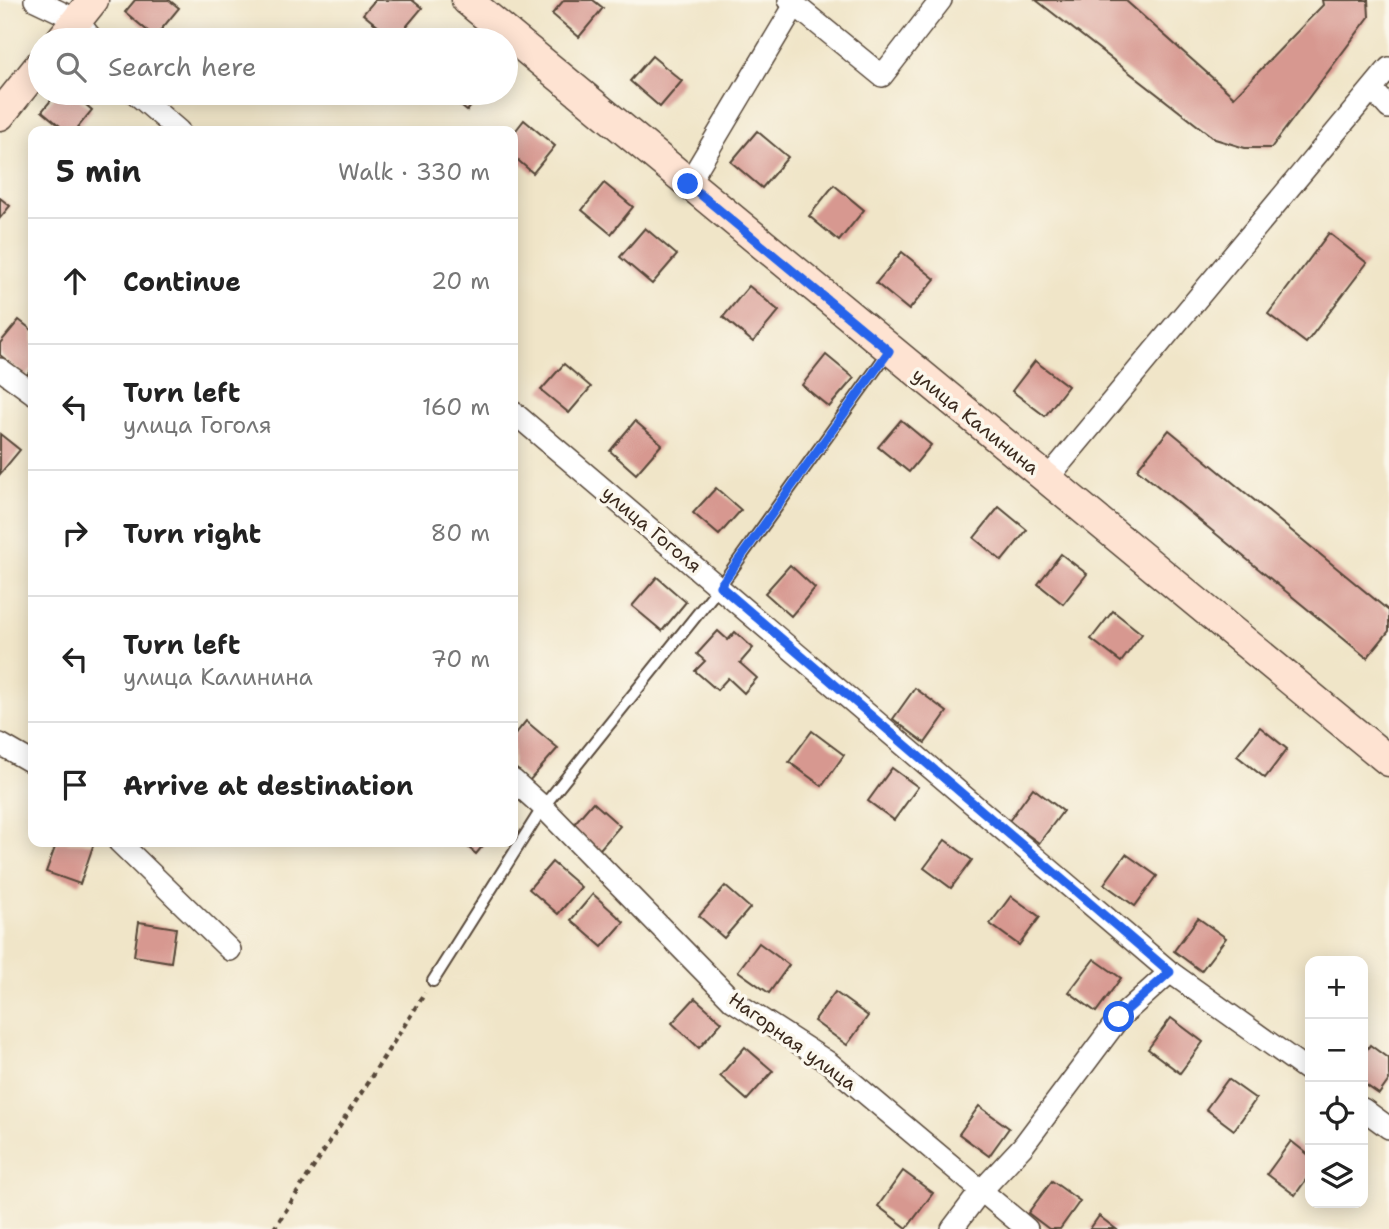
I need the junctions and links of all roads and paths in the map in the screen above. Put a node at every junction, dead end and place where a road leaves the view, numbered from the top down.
1 (35, 0) edge
2 (467, 0) edge
3 (942, 0) edge
4 (792, 2) edge
5 (81, 25) edge
6 (501, 28) edge
7 (518, 42) edge
8 (1389, 68) edge
9 (28, 80) edge
10 (1373, 90) junction
11 (149, 105) edge
12 (1389, 108) edge
13 (0, 115) edge
14 (173, 126) edge
15 (688, 184) junction
16 (889, 351) junction
17 (0, 369) edge
18 (28, 389) edge
19 (518, 416) edge
20 (1048, 478) junction
21 (720, 586) junction
22 (0, 744) edge
23 (28, 760) edge
24 (1389, 761) edge
25 (518, 784) edge
26 (543, 807) junction
27 (124, 847) edge
28 (518, 847) edge
29 (518, 847) edge
30 (230, 950) dead end
31 (1170, 972) junction
32 (433, 981) joint
33 (1305, 1068) edge
34 (1368, 1113) edge
35 (1389, 1128) edge
36 (980, 1192) junction
37 (274, 1229) edge
38 (952, 1229) edge
39 (1027, 1229) edge

1 - 5 street
2 - 6 street, улица Калинина
3 - 4 street
4 - 15 street
7 - 15 street, улица Калинина
8 - 10 street
9 - 13 street
10 - 12 street
10 - 20 street
11 - 14 street
15 - 16 street, улица Калинина
16 - 20 street, улица Калинина
16 - 21 lane
17 - 18 street
19 - 21 street, улица Гоголя
20 - 24 street, улица Калинина
21 - 26 lane
21 - 31 street, улица Гоголя
22 - 23 street
25 - 26 street, Нагорная улица
26 - 29 lane
26 - 36 street, Нагорная улица
27 - 30 street
28 - 32 lane
31 - 33 street, улица Гоголя
31 - 36 street
32 - 37 path
34 - 35 street
36 - 38 street
36 - 39 street, Нагорная улица

